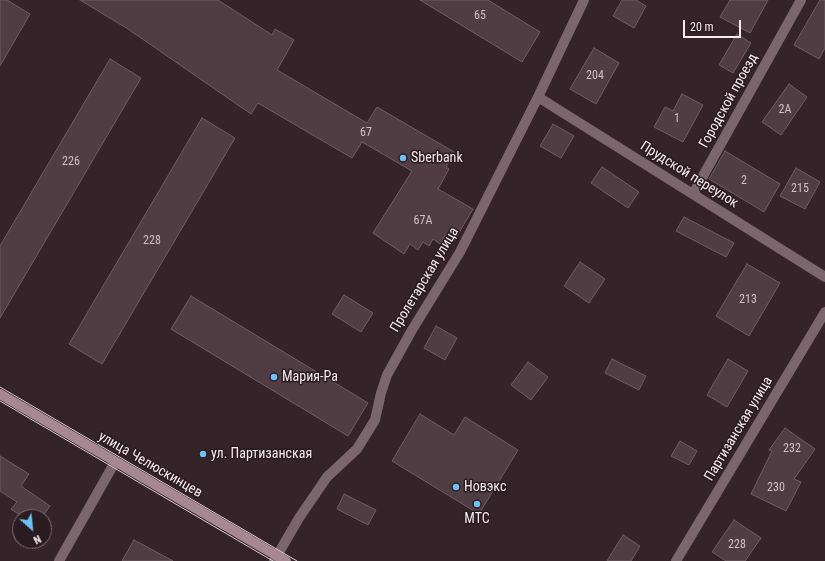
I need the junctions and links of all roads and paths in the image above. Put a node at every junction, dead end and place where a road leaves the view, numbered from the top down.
1 (584, 0) edge
2 (801, 0) edge
3 (538, 97) junction
4 (693, 194) junction
5 (825, 277) edge
6 (825, 312) edge
7 (0, 394) edge
8 (115, 462) junction
9 (275, 558) edge
10 (59, 561) edge
11 (286, 561) edge
12 (676, 561) edge

1 - 3 street, Пролетарская улица
2 - 4 street, Городской проезд
3 - 4 street, Прудской переулок
3 - 9 street, Пролетарская улица
4 - 5 street, Прудской переулок
6 - 12 street, Партизанская улица
7 - 8 main road, улица Челюскинцев
8 - 9 main road, улица Челюскинцев
8 - 10 street
9 - 11 main road, улица Челюскинцев

